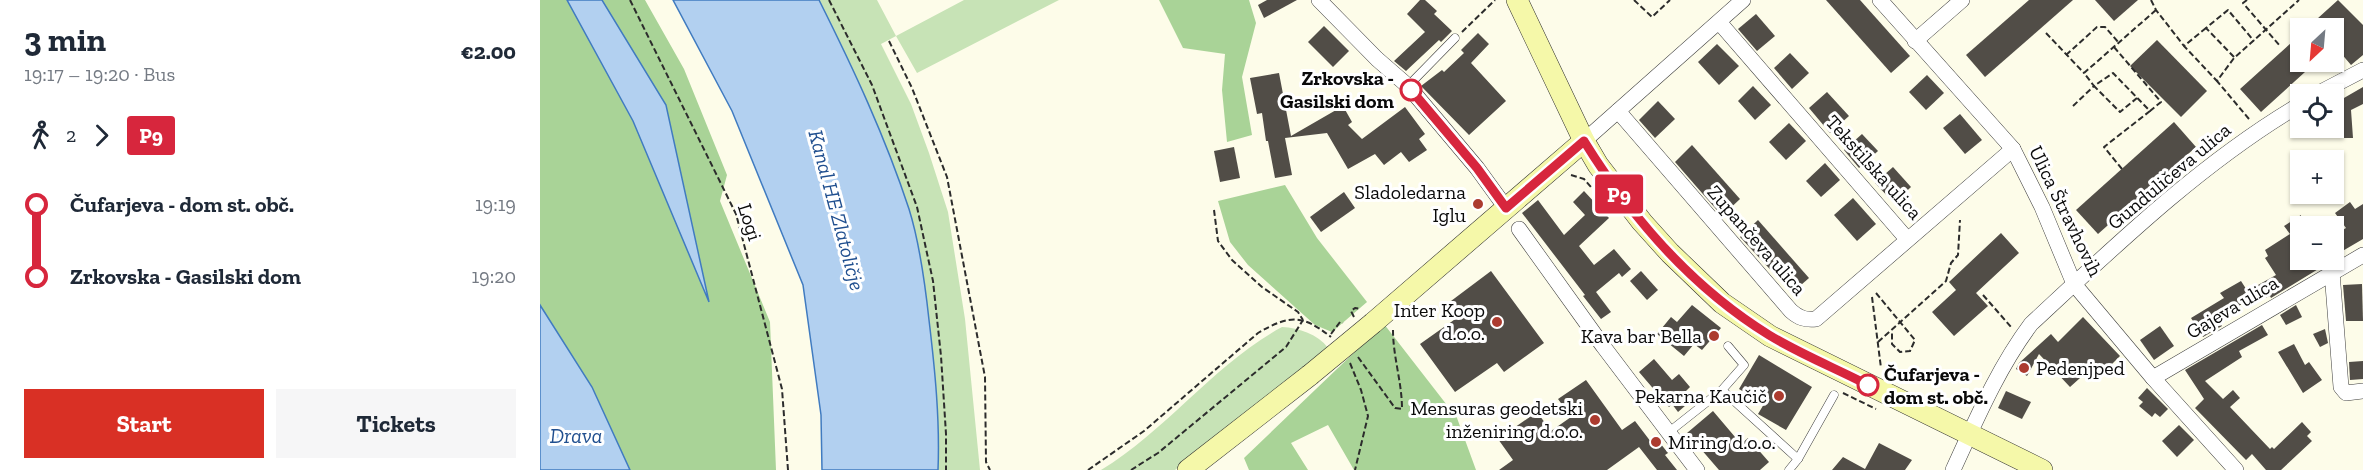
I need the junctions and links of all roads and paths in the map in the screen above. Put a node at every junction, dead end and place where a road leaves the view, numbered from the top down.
1 (630, 0) edge
2 (829, 0) edge
3 (1319, 0) edge
4 (1495, 0) edge
5 (1517, 0) edge
6 (1634, 0) edge
7 (1670, 0) edge
8 (1743, 0) edge
9 (1880, 0) edge
10 (1962, 0) edge
11 (2151, 0) edge
12 (2247, 0) edge
13 (2299, 0) edge
14 (2156, 10) junction
15 (1719, 22) junction
16 (2206, 28) junction
17 (2265, 30) junction
18 (2046, 33) dead end
19 (1455, 39) joint
20 (889, 41) dead end
21 (1916, 41) junction
22 (2253, 41) junction
23 (2119, 43) junction
24 (2184, 46) junction
25 (2280, 46) dead end
26 (2114, 47) junction
27 (2066, 55) junction
28 (2234, 58) junction
29 (2363, 70) edge
30 (2084, 73) junction
31 (2217, 81) junction
32 (2336, 84) edge
33 (1407, 86) junction
34 (2094, 86) junction
35 (2137, 98) junction
36 (2073, 106) dead end
37 (2290, 110) edge
38 (1618, 111) junction
39 (2150, 111) junction
40 (2253, 123) dead end
41 (1584, 141) junction
42 (2013, 149) junction
43 (2122, 169) dead end
44 (1506, 208) junction
45 (1214, 210) dead end
46 (1960, 220) dead end
47 (1519, 229) dead end
48 (1907, 238) junction
49 (2363, 255) edge
50 (2332, 272) junction
51 (2074, 284) junction
52 (1876, 293) dead end
53 (1983, 295) dead end
54 (1872, 297) dead end
55 (1303, 320) junction
56 (1901, 321) junction
57 (1383, 325) junction
58 (1892, 331) junction
59 (2016, 333) dead end
60 (1334, 340) dead end
61 (1878, 342) junction
62 (1728, 346) dead end
63 (1358, 356) dead end
64 (1347, 357) dead end
65 (1881, 368) dead end
66 (2153, 378) junction
67 (1722, 390) junction
68 (2363, 392) edge
69 (1834, 395) dead end
70 (1669, 432) junction
71 (1969, 435) junction
72 (1798, 459) junction
73 (788, 470) edge
74 (946, 470) edge
75 (990, 470) edge
76 (1088, 470) edge
77 (1131, 470) edge
78 (1188, 470) edge
79 (1355, 470) edge
80 (1697, 470) edge
81 (1789, 470) edge
82 (1953, 470) edge
83 (2042, 470) edge
84 (2236, 470) edge

1 - 73 path, Logi
2 - 74 path
3 - 33 street
4 - 19 path
5 - 41 street
6 - 7 path
8 - 15 street
9 - 21 street, Ulica Štravhovih
10 - 21 street
11 - 14 path
12 - 17 path
13 - 17 path
14 - 23 path
14 - 24 path
15 - 38 street
15 - 48 street, Tekstilska ulica
16 - 22 path
16 - 24 path
16 - 28 path
17 - 22 path
17 - 25 path
18 - 27 path
19 - 33 lane
20 - 75 path
21 - 42 street, Ulica Štravhovih
22 - 28 path
23 - 26 path
23 - 27 path
24 - 31 path
26 - 30 path
26 - 39 path
27 - 30 path
28 - 31 path
29 - 32 street
30 - 34 path
31 - 40 path
33 - 44 street
34 - 35 path
34 - 35 path
34 - 36 path
35 - 39 path
37 - 51 street, Gunduličeva ulica
38 - 41 street
38 - 48 street, Zupančeva ulica
39 - 43 path
41 - 44 street
41 - 71 street
42 - 48 street, Tekstilska ulica
42 - 51 street, Ulica Štravhovih
44 - 57 street
45 - 55 path
46 - 56 path
47 - 70 street
49 - 50 street, Gajeva ulica
50 - 66 street, Gajeva ulica
50 - 68 street
51 - 66 street, Ulica Štravhovih
51 - 71 street, Gunduličeva ulica
52 - 56 path
53 - 59 path
54 - 61 path
55 - 60 path
55 - 76 path
55 - 77 path
56 - 58 path
56 - 58 path
57 - 63 path
57 - 78 street, bridge
58 - 61 path
61 - 65 path
62 - 67 lane
64 - 79 path
66 - 84 street, Ulica Štravhovih
67 - 70 lane
67 - 72 lane
69 - 72 lane
70 - 80 street
71 - 82 street, Gunduličeva ulica
71 - 83 street
72 - 81 lane

